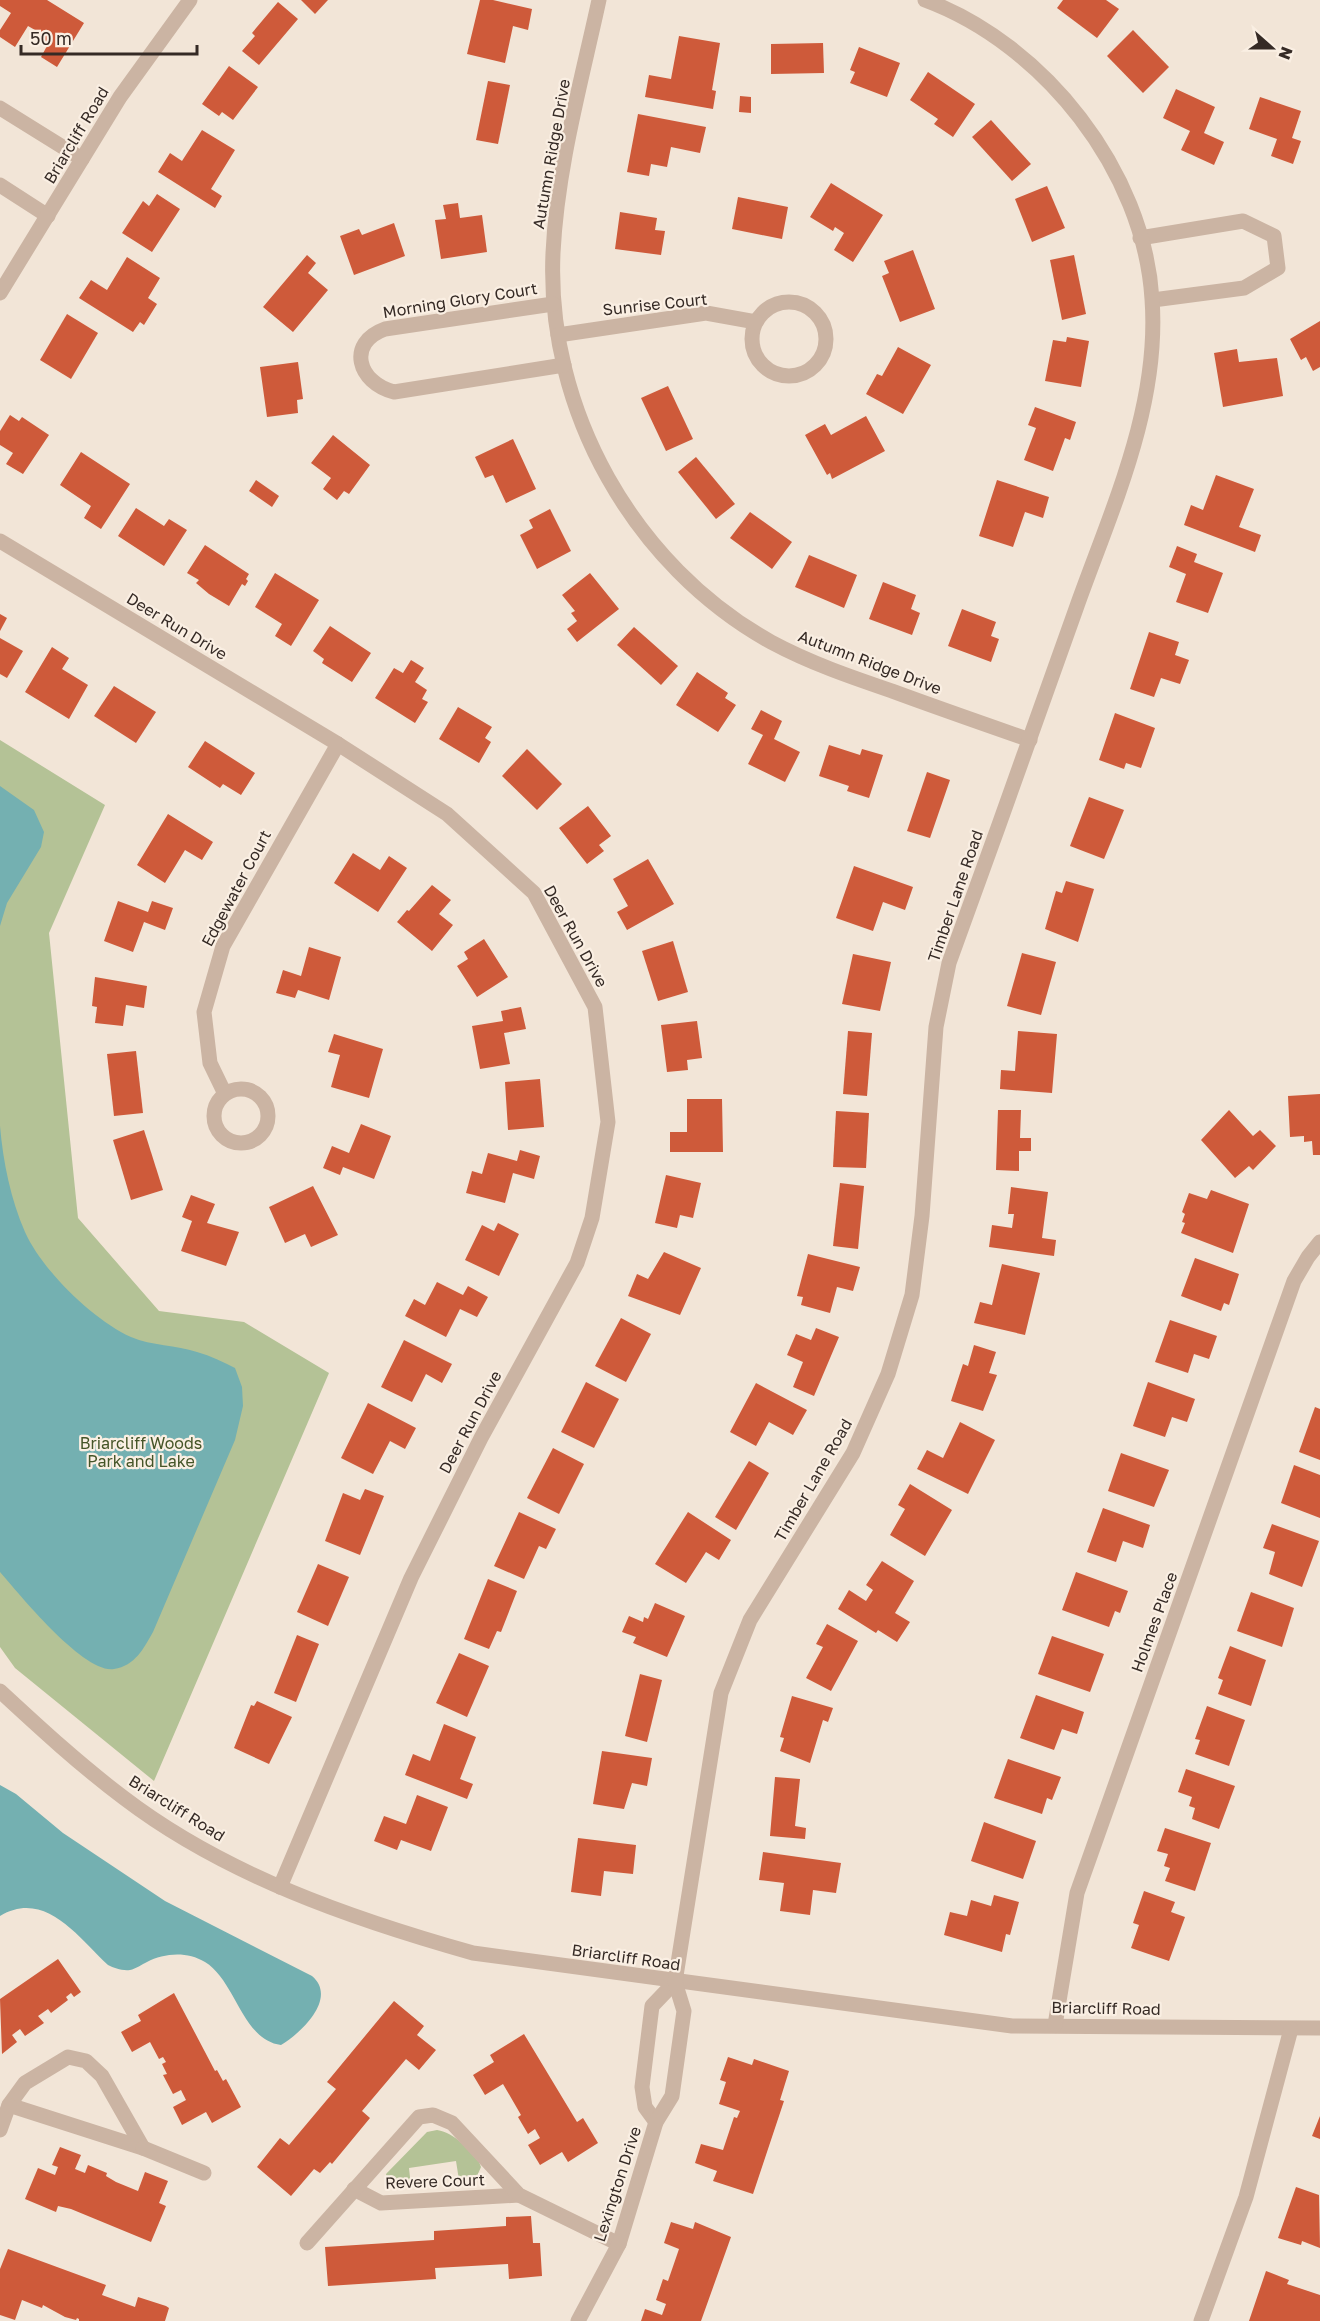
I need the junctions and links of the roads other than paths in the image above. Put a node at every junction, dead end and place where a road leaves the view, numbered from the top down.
1 (190, 0) edge
2 (599, 0) edge
3 (925, 0) edge
4 (0, 108) edge
5 (82, 159) junction
6 (0, 185) edge
7 (48, 216) junction
8 (1140, 238) junction
9 (0, 293) edge
10 (1152, 300) junction
11 (553, 304) junction
12 (756, 322) junction
13 (558, 335) junction
14 (564, 365) junction
15 (0, 541) edge
16 (1030, 740) junction
17 (338, 744) junction
18 (225, 1094) dead end
19 (1320, 1242) edge
20 (0, 1691) edge
21 (280, 1887) junction
22 (675, 1982) junction
23 (1055, 2025) junction
24 (1320, 2028) edge
25 (1291, 2029) junction
26 (9, 2105) junction
27 (656, 2122) junction
28 (0, 2130) edge
29 (143, 2148) junction
30 (204, 2173) dead end
31 (354, 2189) junction
32 (519, 2195) junction
33 (307, 2243) dead end
34 (619, 2244) junction
35 (579, 2321) edge
36 (1201, 2321) edge

1 - 5 street, Briarcliff Road
2 - 11 street, Autumn Ridge Drive
3 - 8 street, Timber Lane Road
4 - 5 street
5 - 7 street, Briarcliff Road
6 - 7 street
7 - 9 street, Briarcliff Road
8 - 10 street, Timber Lane Road
8 - 10 street
10 - 16 street, Timber Lane Road
11 - 13 street, Autumn Ridge Drive
11 - 14 street, Morning Glory Court
12 - 12 street
12 - 13 street, Sunrise Court
13 - 14 street, Autumn Ridge Drive
14 - 16 street, Autumn Ridge Drive
15 - 17 street, Deer Run Drive
16 - 22 street, Timber Lane Road
17 - 18 street, Edgewater Court
17 - 21 street, Deer Run Drive
19 - 23 street, Holmes Place
20 - 21 street, Briarcliff Road
21 - 22 street, Briarcliff Road
22 - 23 street, Briarcliff Road
22 - 27 street, Lexington Drive
22 - 27 street, Lexington Drive
23 - 25 street, Briarcliff Road
24 - 25 street, Briarcliff Road
25 - 36 street
26 - 28 street
26 - 29 street
26 - 29 street
27 - 34 street, Lexington Drive
29 - 30 street
31 - 32 street, Revere Court
31 - 32 street, Revere Court
31 - 33 street, Revere Court
32 - 34 street, Revere Court
34 - 35 street, Lexington Drive

